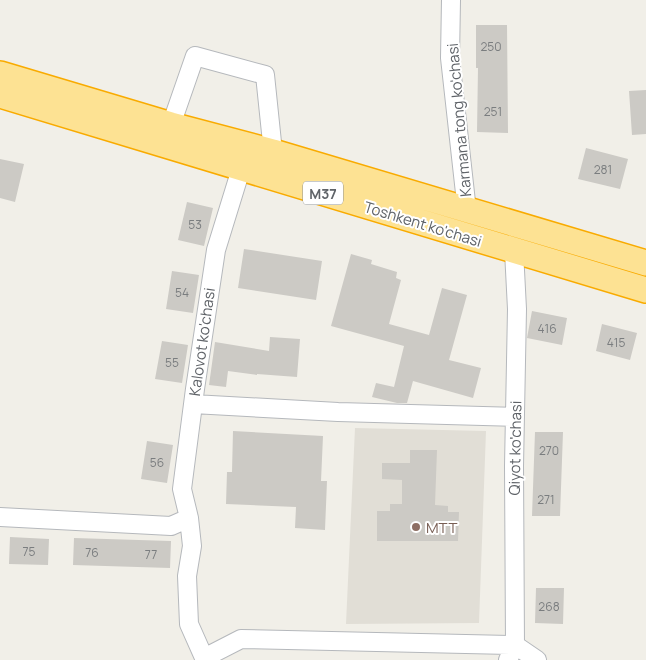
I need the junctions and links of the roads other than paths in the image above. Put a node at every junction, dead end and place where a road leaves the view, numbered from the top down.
1 (451, 0) edge
2 (0, 74) edge
3 (0, 95) edge
4 (171, 124) junction
5 (272, 152) junction
6 (241, 169) junction
7 (467, 211) junction
8 (514, 251) junction
9 (646, 263) edge
10 (646, 290) edge
11 (193, 404) junction
12 (515, 417) junction
13 (0, 517) edge
14 (189, 518) junction
15 (512, 652) edge
16 (205, 659) edge
17 (537, 660) edge

1 - 7 street, Karmana tong ko'chasi
2 - 4 highway, Toshkent ko'chasi / M37
3 - 6 highway, Toshkent ko'chasi / M37
4 - 5 highway, Toshkent ko'chasi / M37
4 - 5 street
5 - 7 highway, Toshkent ko'chasi / M37
6 - 8 highway, Toshkent ko'chasi / M37
6 - 11 street, Kalovot ko'chasi
7 - 9 highway, Toshkent ko'chasi / M37
8 - 10 highway, Toshkent ko'chasi / M37
8 - 12 street, Qiyot ko'chasi
11 - 12 street
11 - 14 street, Kalovot ko'chasi
12 - 15 street, Qiyot ko'chasi
13 - 14 street
14 - 16 street, Kalovot ko'chasi
15 - 16 street
15 - 17 street

